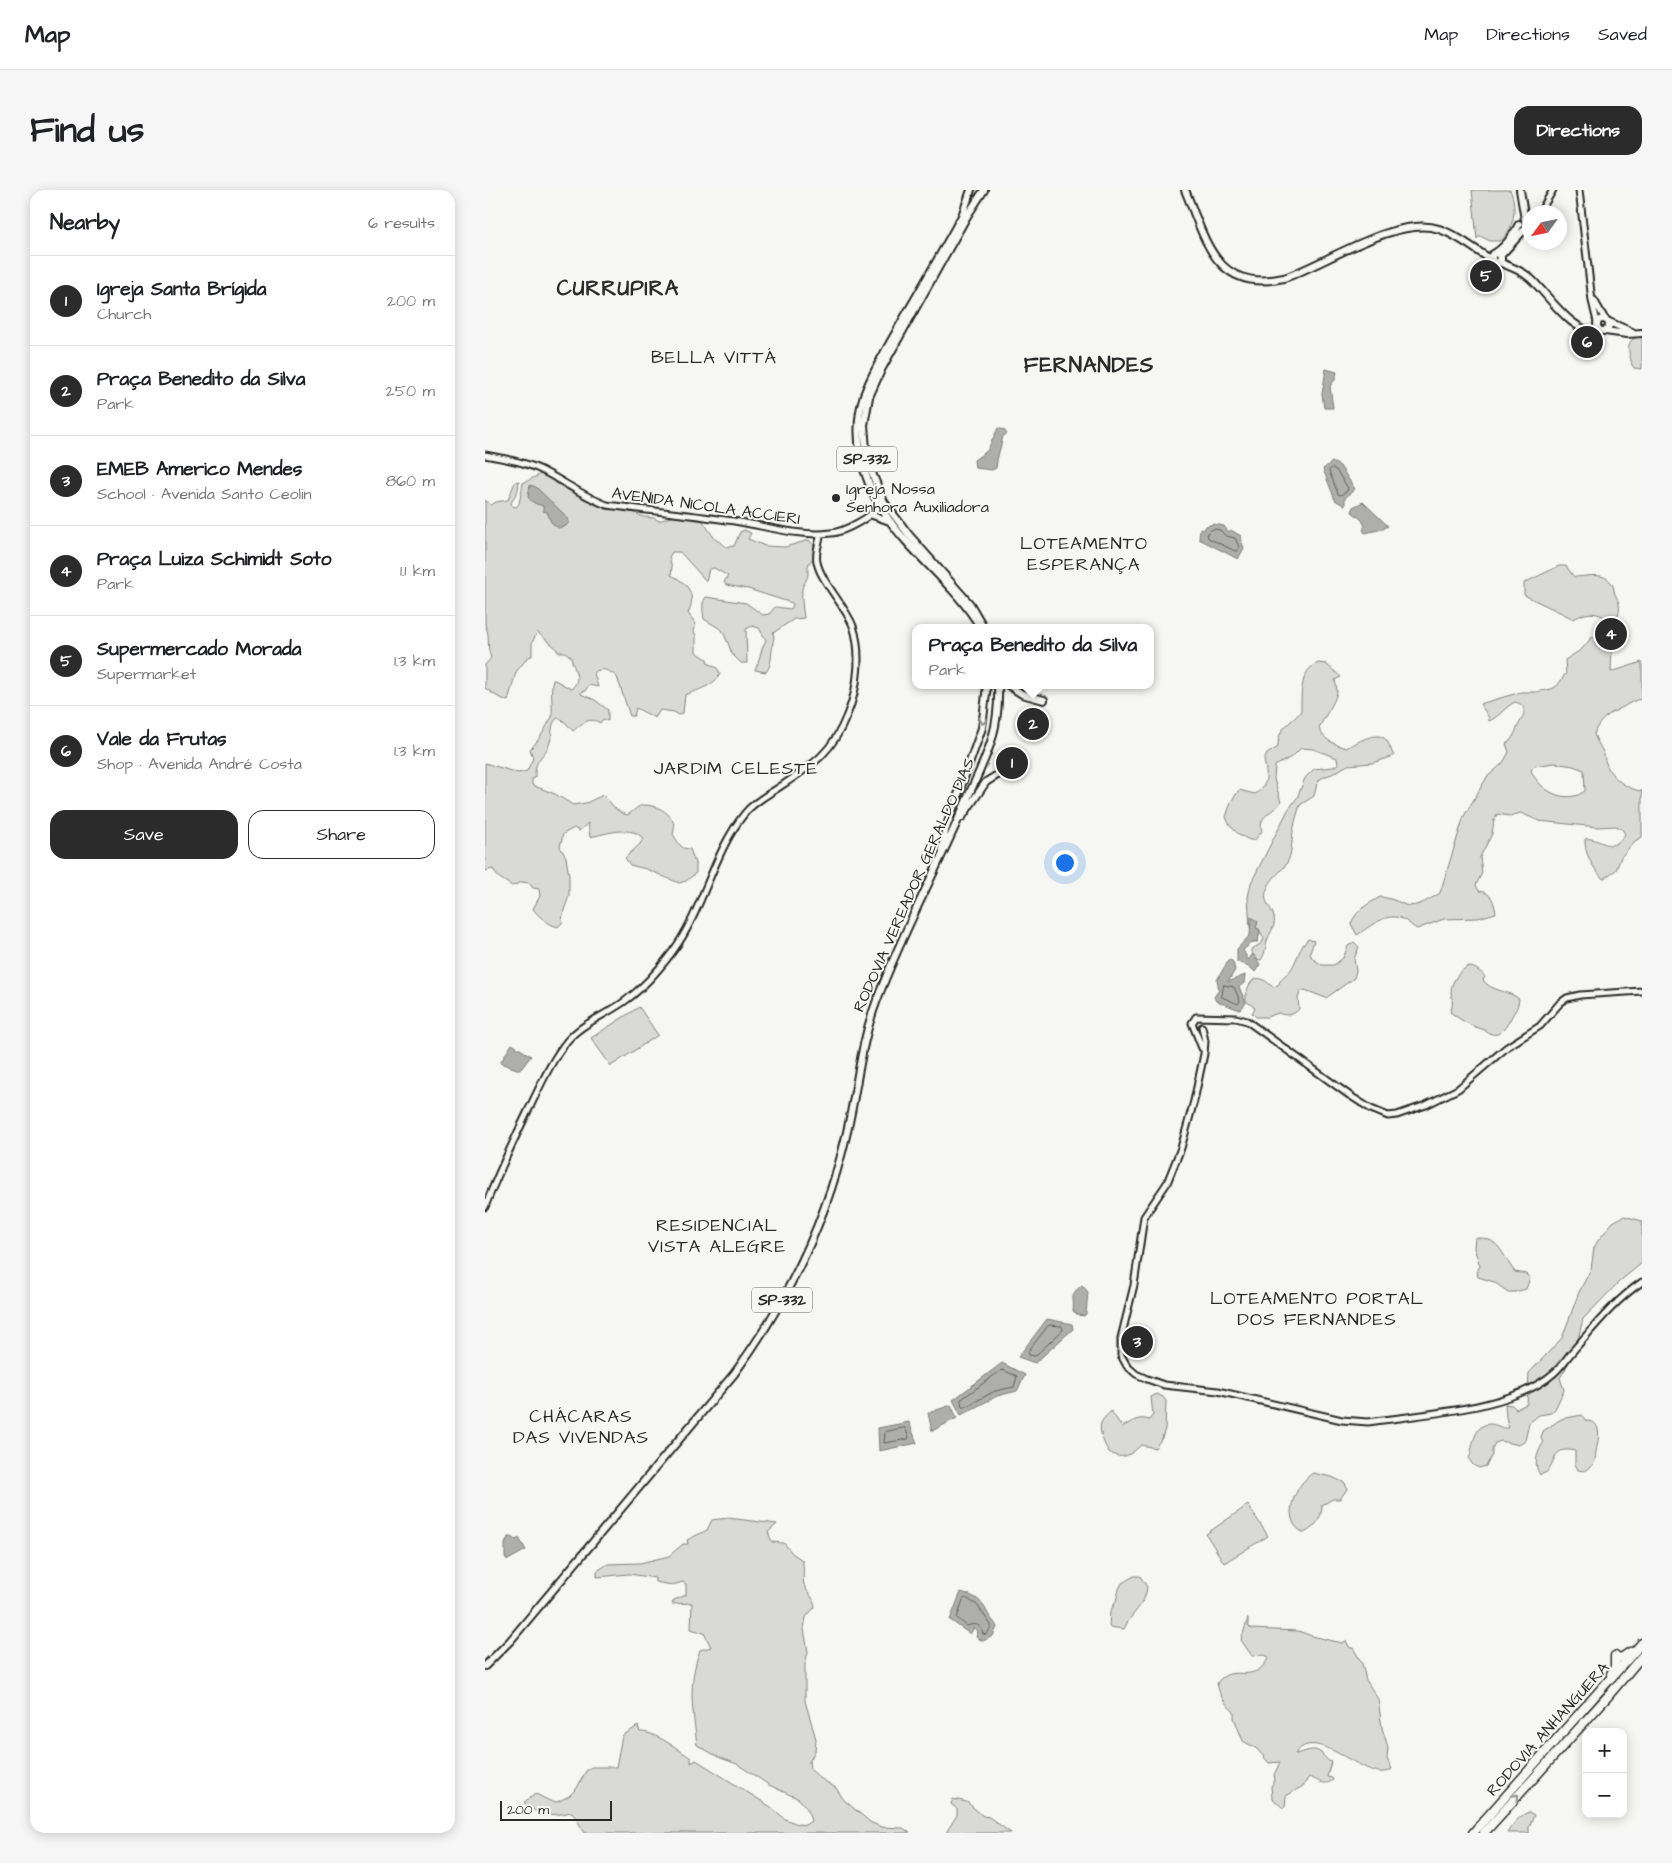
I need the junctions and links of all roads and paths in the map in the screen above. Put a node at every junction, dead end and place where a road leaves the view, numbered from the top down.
1 (971, 190) edge
2 (984, 190) edge
3 (1185, 190) edge
4 (1520, 190) edge
5 (1553, 190) edge
6 (1579, 190) edge
7 (1523, 205) edge
8 (1544, 205) edge
9 (1522, 227) edge
10 (1497, 257) junction
11 (1593, 298) junction
12 (1606, 320) junction
13 (1597, 323) junction
14 (1583, 329) junction
15 (1602, 331) junction
16 (1634, 332) junction
17 (1642, 333) edge
18 (485, 455) edge
19 (879, 505) junction
20 (871, 515) junction
21 (891, 522) junction
22 (821, 534) junction
23 (979, 624) edge
24 (980, 624) edge
25 (987, 689) edge
26 (998, 689) edge
27 (1014, 689) edge
28 (1044, 700) dead end
29 (999, 774) dead end
30 (956, 824) junction
31 (940, 858) junction
32 (1642, 991) edge
33 (1199, 1017) junction
34 (1216, 1018) junction
35 (1203, 1026) junction
36 (1195, 1028) junction
37 (1204, 1054) junction
38 (485, 1207) edge
39 (1642, 1282) edge
40 (1642, 1639) edge
41 (1642, 1643) edge
42 (1642, 1656) edge
43 (1642, 1664) edge
44 (485, 1666) edge
45 (1614, 1689) junction
46 (1592, 1701) junction
47 (1473, 1833) edge
48 (1483, 1833) edge

1 - 19 main road, SP-332
2 - 24 main road, SP-332
3 - 10 main road
4 - 7 main road
5 - 8 street
6 - 11 street
9 - 10 main road
10 - 14 main road
11 - 12 street
11 - 13 street
12 - 13 main road
12 - 15 main road
12 - 16 main road
13 - 14 main road
13 - 15 main road
14 - 15 main road
15 - 16 main road
16 - 17 main road
18 - 22 street, AVENIDA NICOLA ACCIERI
19 - 20 street, AVENIDA NICOLA ACCIERI
19 - 21 main road, SP-332
20 - 21 street
20 - 22 street, AVENIDA NICOLA ACCIERI
21 - 23 main road, SP-332
22 - 38 street
25 -> 31 main road
26 - 30 main road, RODOVIA VEREADOR GERALDO DIAS / SP-332
27 - 28 main road
29 - 30 main road
30 - 31 main road, RODOVIA VEREADOR GERALDO DIAS / SP-332
31 - 44 main road, RODOVIA VEREADOR GERALDO DIAS / SP-332
32 - 34 street
33 - 34 street
33 - 35 street
33 - 36 street
34 - 35 street
35 - 36 street
35 - 37 street
36 - 37 street
37 - 39 street
40 - 46 highway
41 - 46 highway, RODOVIA ANHANGUERA
42 - 45 highway, RODOVIA ANHANGUERA
43 - 45 highway
48 -> 45 highway, RODOVIA ANHANGUERA
46 - 47 highway, RODOVIA ANHANGUERA

